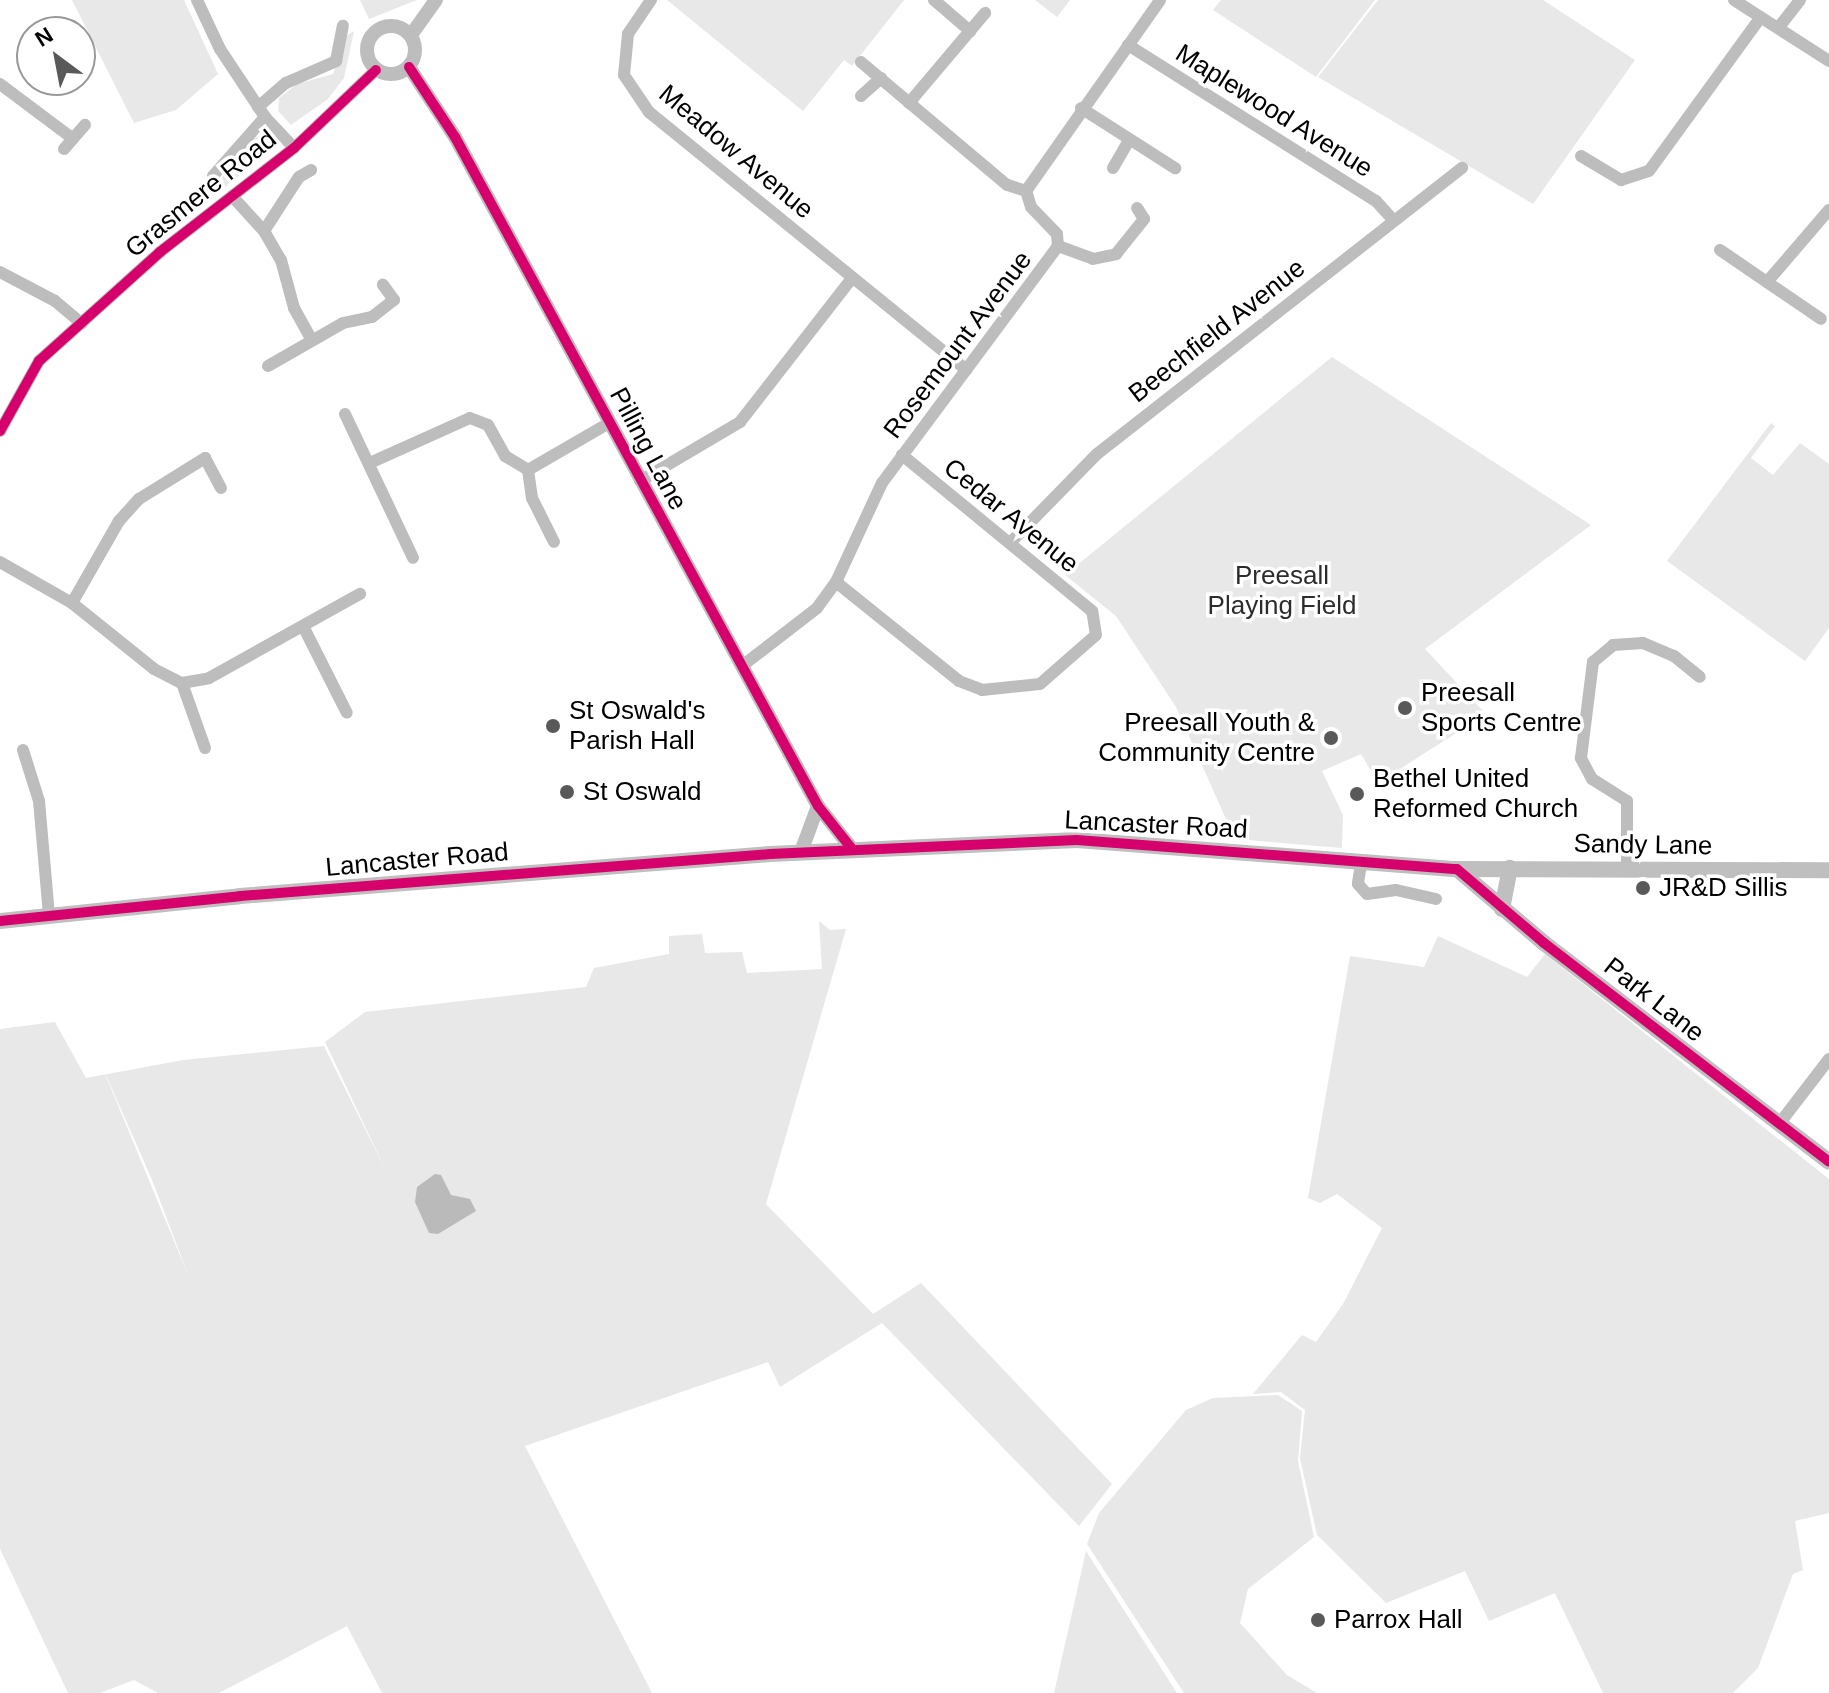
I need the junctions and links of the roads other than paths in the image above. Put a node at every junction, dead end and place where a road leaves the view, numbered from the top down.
1 (197, 0) edge
2 (436, 0) edge
3 (651, 0) edge
4 (934, 0) edge
5 (1160, 0) edge
6 (1734, 0) edge
7 (1800, 0) edge
8 (985, 13) dead end
9 (1761, 17) junction
10 (1779, 27) junction
11 (970, 31) junction
12 (338, 33) dead end
13 (411, 35) junction
14 (1128, 45) junction
15 (1828, 61) edge
16 (861, 62) dead end
17 (409, 67) junction
18 (376, 70) junction
19 (881, 78) junction
20 (0, 84) edge
21 (861, 96) dead end
22 (909, 103) junction
23 (1081, 108) junction
24 (261, 112) junction
25 (85, 125) dead end
26 (1129, 140) junction
27 (294, 148) junction
28 (1581, 156) dead end
29 (1113, 168) dead end
30 (1175, 168) dead end
31 (1462, 168) dead end
32 (311, 170) dead end
33 (213, 176) dead end
34 (1026, 191) junction
35 (232, 196) junction
36 (1137, 208) dead end
37 (1829, 210) edge
38 (1393, 220) junction
39 (264, 231) junction
40 (1058, 246) junction
41 (1720, 250) dead end
42 (0, 272) edge
43 (852, 278) junction
44 (1767, 282) junction
45 (383, 285) dead end
46 (394, 300) junction
47 (407, 307) dead end
48 (1821, 319) dead end
49 (82, 324) junction
50 (311, 339) junction
51 (268, 366) dead end
52 (966, 370) junction
53 (345, 414) dead end
54 (609, 423) junction
55 (0, 431) edge
56 (198, 445) dead end
57 (902, 455) junction
58 (205, 458) junction
59 (372, 462) junction
60 (528, 470) junction
61 (640, 481) junction
62 (221, 488) dead end
63 (554, 542) dead end
64 (1011, 542) junction
65 (413, 558) dead end
66 (0, 562) edge
67 (836, 582) junction
68 (360, 594) dead end
69 (72, 603) junction
70 (303, 626) junction
71 (742, 666) junction
72 (1700, 677) dead end
73 (182, 683) junction
74 (347, 713) dead end
75 (205, 748) dead end
76 (23, 750) dead end
77 (818, 806) junction
78 (845, 850) junction
79 (801, 852) junction
80 (1361, 864) junction
81 (1510, 868) junction
82 (1627, 868) junction
83 (1457, 869) junction
84 (1829, 870) edge
85 (1436, 899) dead end
86 (1502, 909) junction
87 (49, 915) junction
88 (0, 921) edge
89 (1829, 1059) edge
90 (1779, 1124) junction
91 (1829, 1162) edge

1 - 24 street
2 - 13 street
3 - 43 street, Meadow Avenue
4 - 11 street
5 - 14 street
6 - 9 street
7 - 10 street
8 - 11 street
9 - 10 street
9 - 28 street
10 - 15 street
11 - 22 street
12 - 24 street
13 - 17 street
13 - 18 street
14 - 23 street
14 - 38 street, Maplewood Avenue
16 - 19 street, Rosemount Avenue
17 - 18 street
17 - 54 street, Pilling Lane
18 - 27 street, Grasmere Road
19 - 21 street
19 - 22 street, Rosemount Avenue
20 - 25 street
22 - 34 street, Rosemount Avenue
23 - 26 street
23 - 34 street
24 - 27 street
24 - 33 street
26 - 29 street
26 - 30 street
27 - 35 street, Grasmere Road
31 - 38 street, Beechfield Avenue
32 - 39 street
34 - 40 street, Rosemount Avenue
35 - 39 street
35 - 49 street, Grasmere Road
36 - 40 street
37 - 44 street
38 - 64 street, Beechfield Avenue
39 - 50 street
40 - 52 street, Rosemount Avenue
41 - 44 street
42 - 49 street
43 - 52 street, Meadow Avenue
43 - 61 street
44 - 48 street
45 - 46 street
46 - 47 street
46 - 50 street
49 - 55 street, Grasmere Road
50 - 51 street
52 - 57 street, Rosemount Avenue
53 - 59 street
54 - 60 street
54 - 61 street, Pilling Lane
56 - 58 street
57 - 64 street, Cedar Avenue
57 - 67 street, Rosemount Avenue
58 - 62 street
58 - 69 street
59 - 60 street
59 - 65 street
60 - 63 street
61 - 71 street, Pilling Lane
64 - 67 street, Cedar Avenue
66 - 69 street
67 - 71 street, Rosemount Avenue
68 - 70 street
69 - 73 street
70 - 73 street
70 - 74 street
71 - 77 street, Pilling Lane
72 - 82 street
73 - 75 street
76 - 87 street
77 - 78 street, Pilling Lane
77 - 79 street
78 - 79 main road, Lancaster Road
78 - 80 main road, Lancaster Road
79 - 87 main road, Lancaster Road
80 - 83 main road, Lancaster Road
80 - 85 street
81 - 82 main road, Sandy Lane
81 - 83 main road, Sandy Lane
81 - 86 main road
82 - 84 main road, Sandy Lane
83 - 86 main road, Park Lane
86 - 90 main road, Park Lane
87 - 88 main road, Lancaster Road
89 - 90 street
90 - 91 main road, Park Lane

